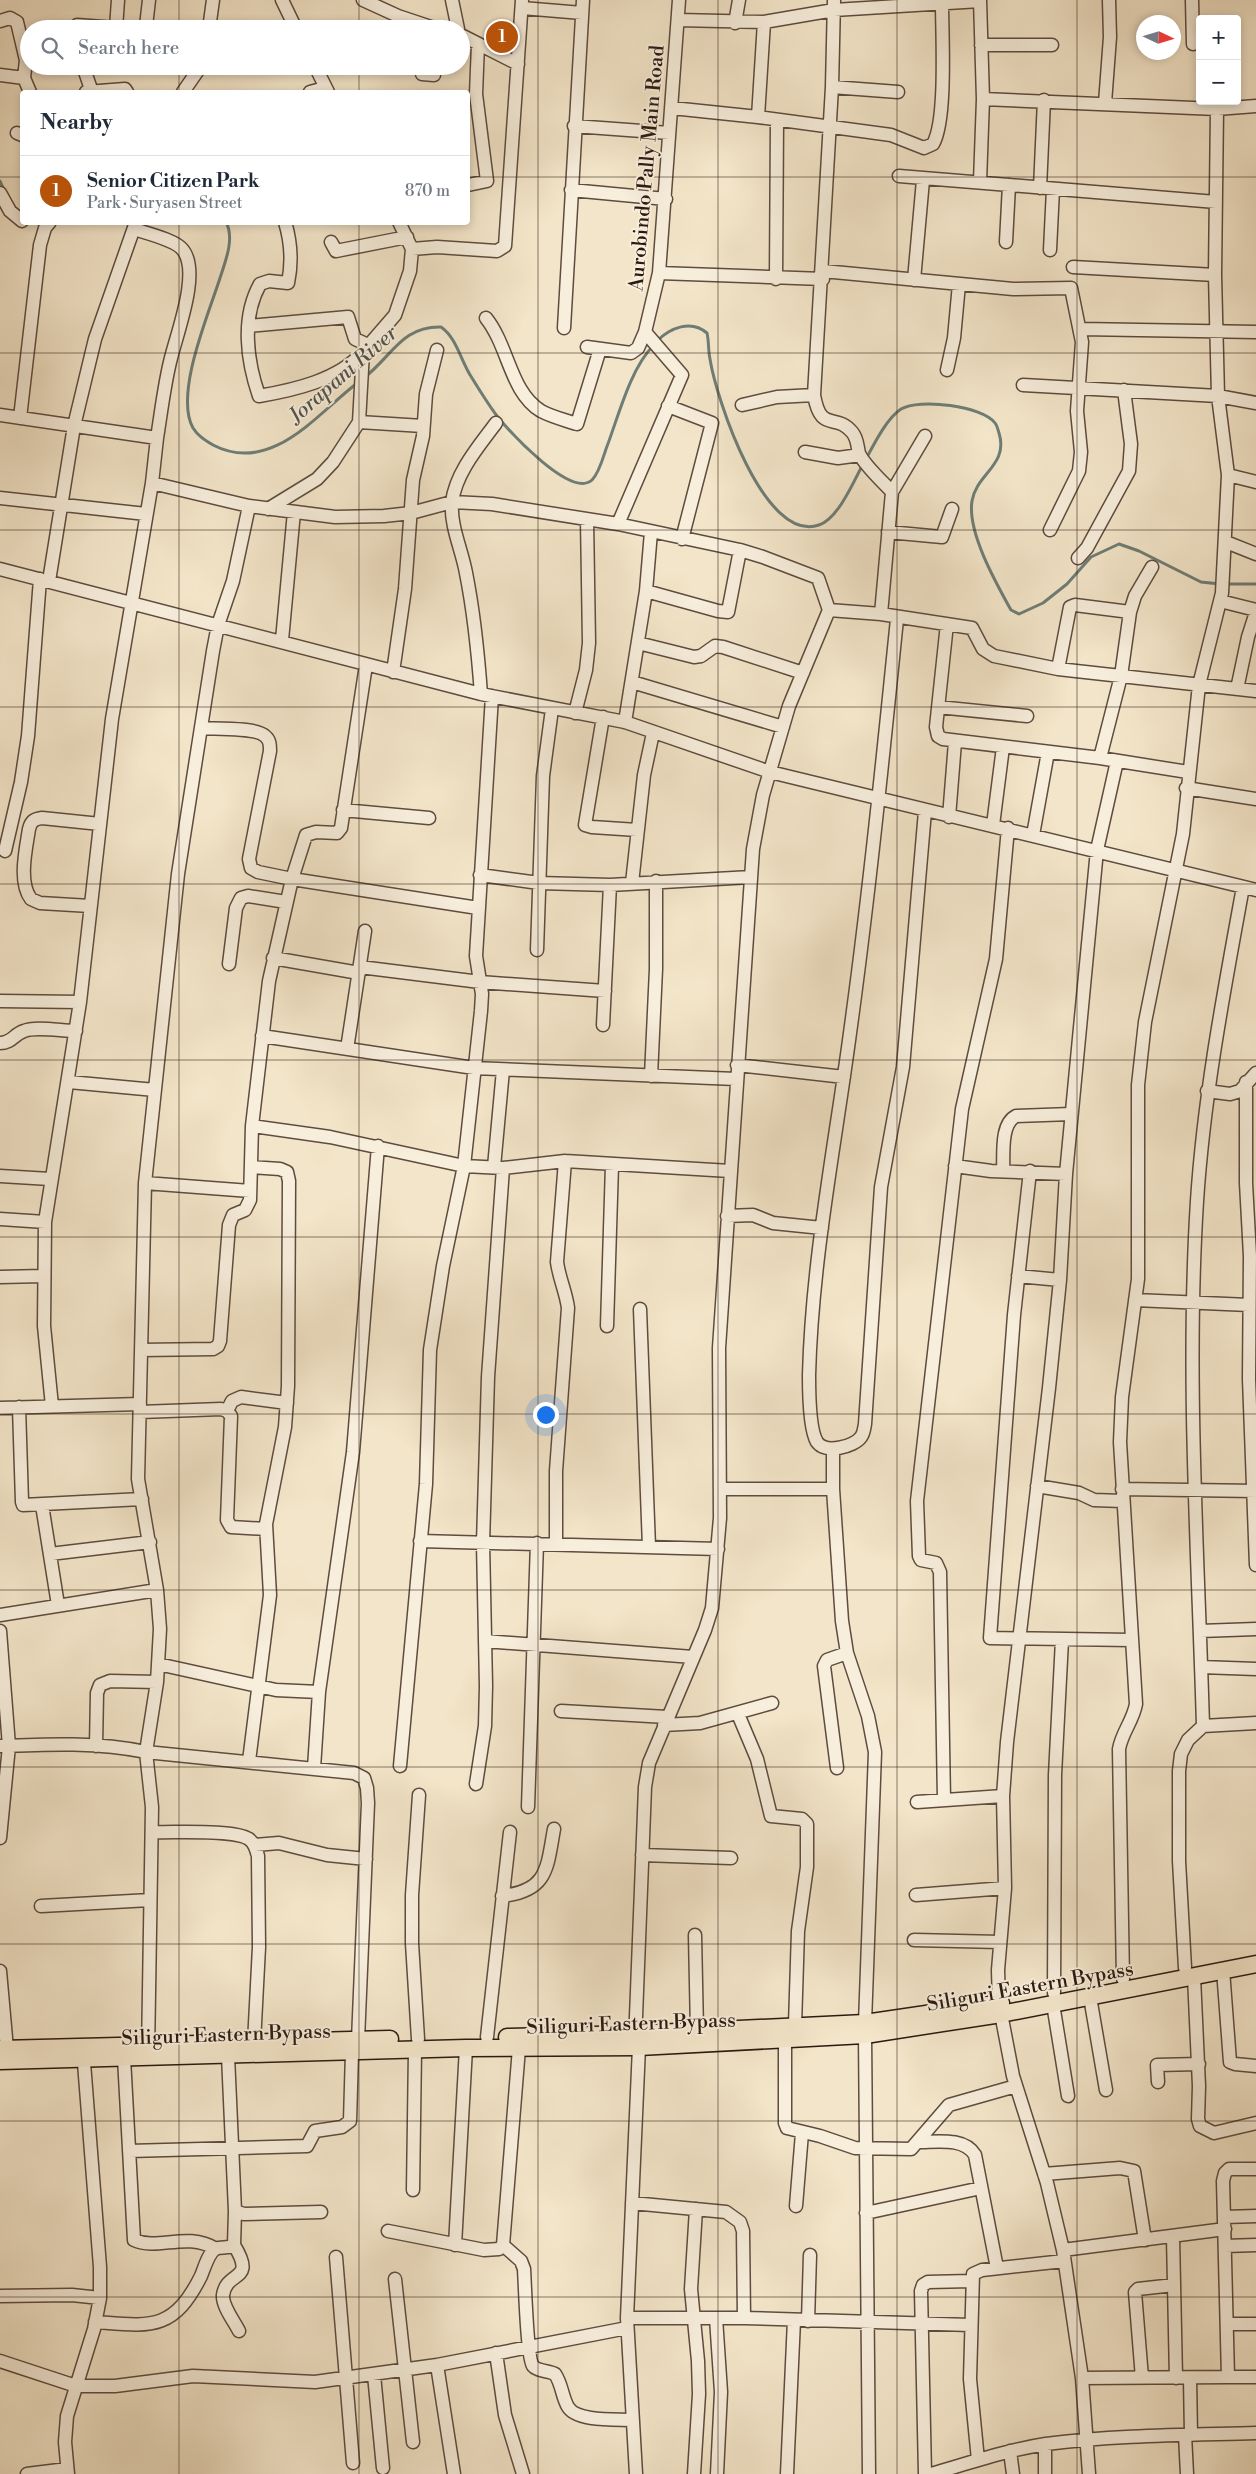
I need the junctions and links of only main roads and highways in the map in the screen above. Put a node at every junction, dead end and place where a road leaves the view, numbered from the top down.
1 (1256, 1954) edge
2 (1256, 1964) edge
3 (1189, 1972) junction
4 (1054, 1998) junction
5 (865, 2029) junction
6 (636, 2042) junction
7 (417, 2044) junction
8 (355, 2046) junction
9 (148, 2052) junction
10 (2, 2053) edge
11 (83, 2053) junction

1 - 3 main road, Siliguri Eastern Bypass
2 - 3 main road, Siliguri Eastern Bypass
3 - 4 main road, Siliguri Eastern Bypass
3 - 4 main road, Siliguri Eastern Bypass
4 - 5 main road, Siliguri Eastern Bypass
5 - 6 main road, Siliguri Eastern Bypass
5 - 6 main road, Siliguri Eastern Bypass
6 - 7 main road, Siliguri Eastern Bypass
6 - 7 main road, Siliguri Eastern Bypass
7 - 8 main road, Siliguri Eastern Bypass
8 - 9 main road, Siliguri Eastern Bypass
8 - 9 main road, Siliguri Eastern Bypass
9 - 11 main road, Siliguri Eastern Bypass
9 - 11 main road, Siliguri Eastern Bypass
10 - 11 main road, Siliguri Eastern Bypass

